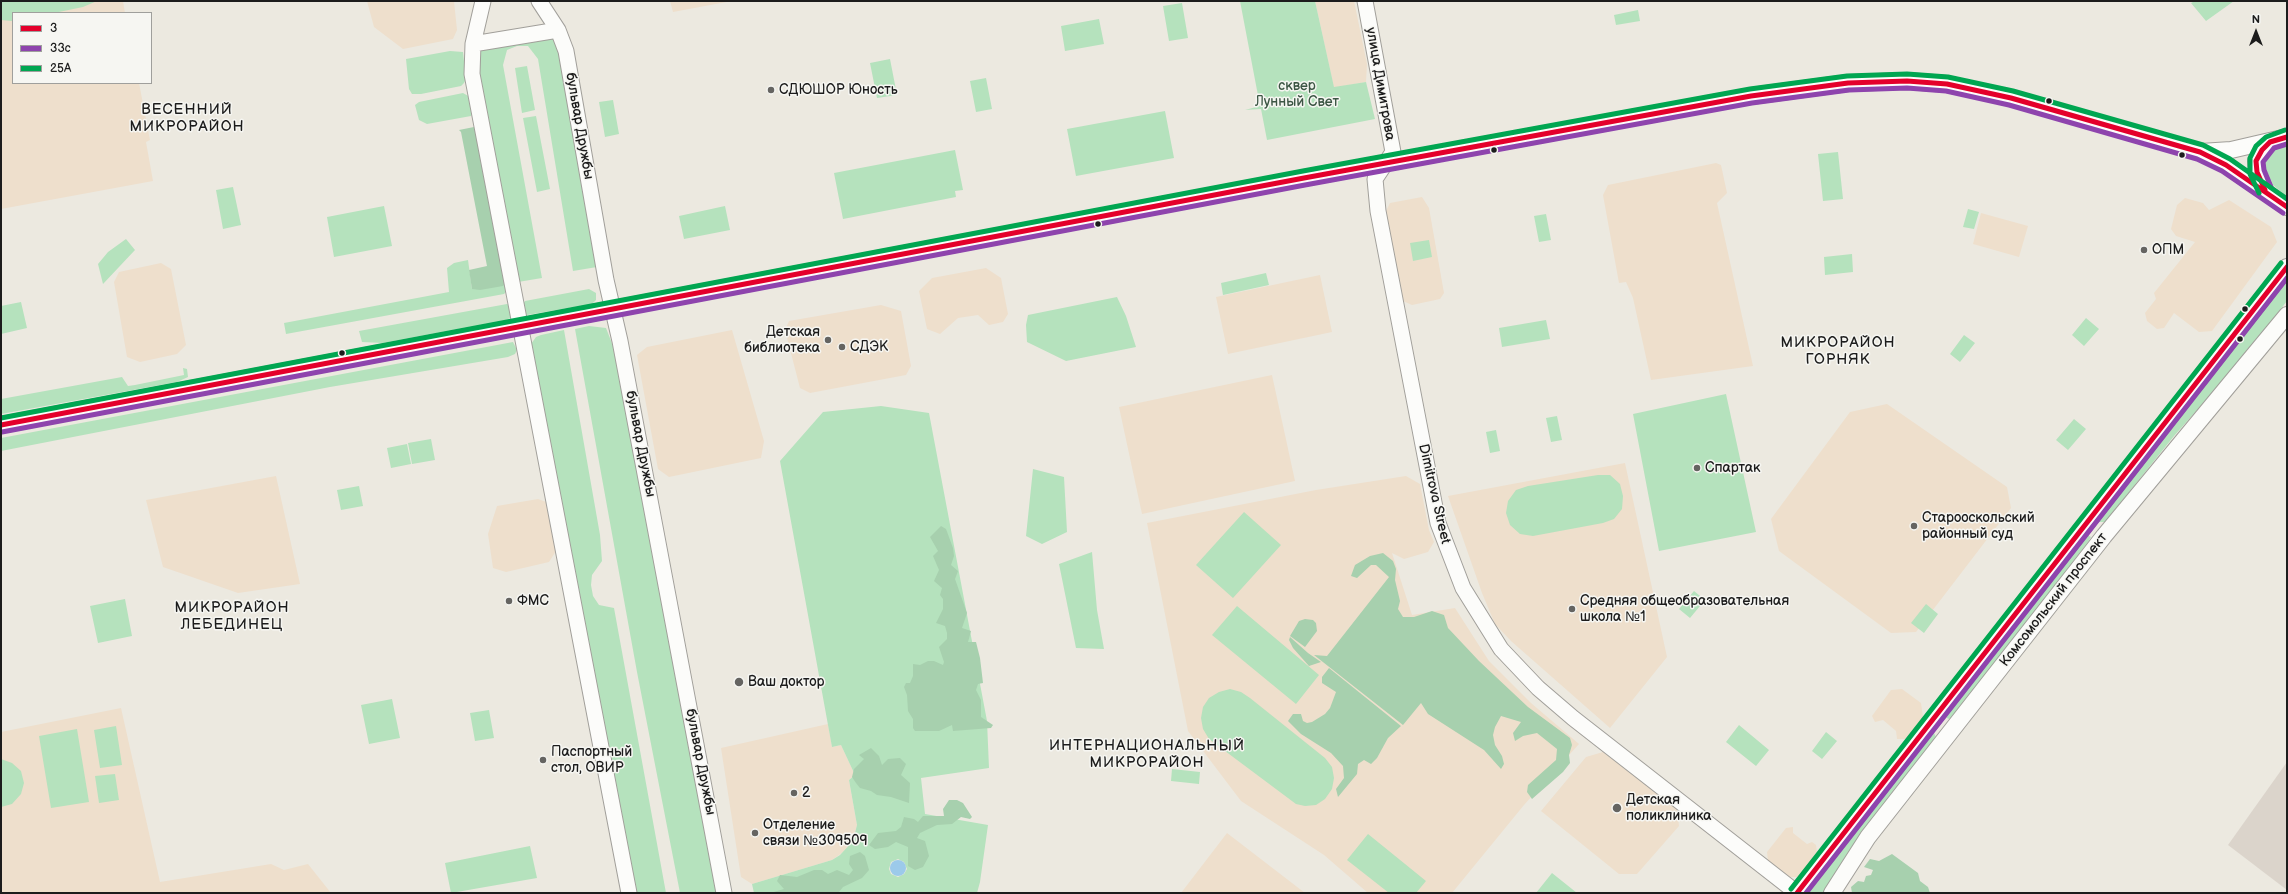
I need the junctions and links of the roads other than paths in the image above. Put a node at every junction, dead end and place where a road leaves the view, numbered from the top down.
1 (483, 1) edge
2 (539, 1) edge
3 (1365, 1) edge
4 (558, 30) junction
5 (473, 44) junction
6 (2287, 137) edge
7 (2270, 142) junction
8 (2200, 152) junction
9 (1384, 164) junction
10 (2265, 190) junction
11 (2287, 207) edge
12 (2287, 268) edge
13 (613, 310) junction
14 (2287, 315) edge
15 (520, 328) junction
16 (1, 425) edge
17 (2088, 521) junction
18 (2104, 536) junction
19 (1933, 717) junction
20 (1951, 732) junction
21 (628, 893) edge
22 (724, 893) edge
23 (1797, 893) edge
24 (1832, 893) edge

1 - 5 main road
2 - 4 main road, бульвар Дружбы
3 - 9 main road, улица Димитрова
4 - 5 main road
4 - 13 main road, бульвар Дружбы
5 - 15 main road
6 - 7 main road
7 - 8 main road
7 - 10 main road
8 - 9 main road
8 - 10 main road
9 - 13 main road
9 - 23 main road, Dimitrova Street
10 - 11 main road
12 - 17 main road, Комсомольский проспект
13 - 15 main road
13 - 22 main road, бульвар Дружбы
14 - 18 main road, Комсомольский проспект
15 - 16 main road
15 - 21 main road
17 - 18 main road
17 - 19 main road, Комсомольский проспект
18 - 20 main road, Комсомольский проспект
19 - 20 main road
19 - 23 main road, Комсомольский проспект
20 - 24 main road, Комсомольский проспект

